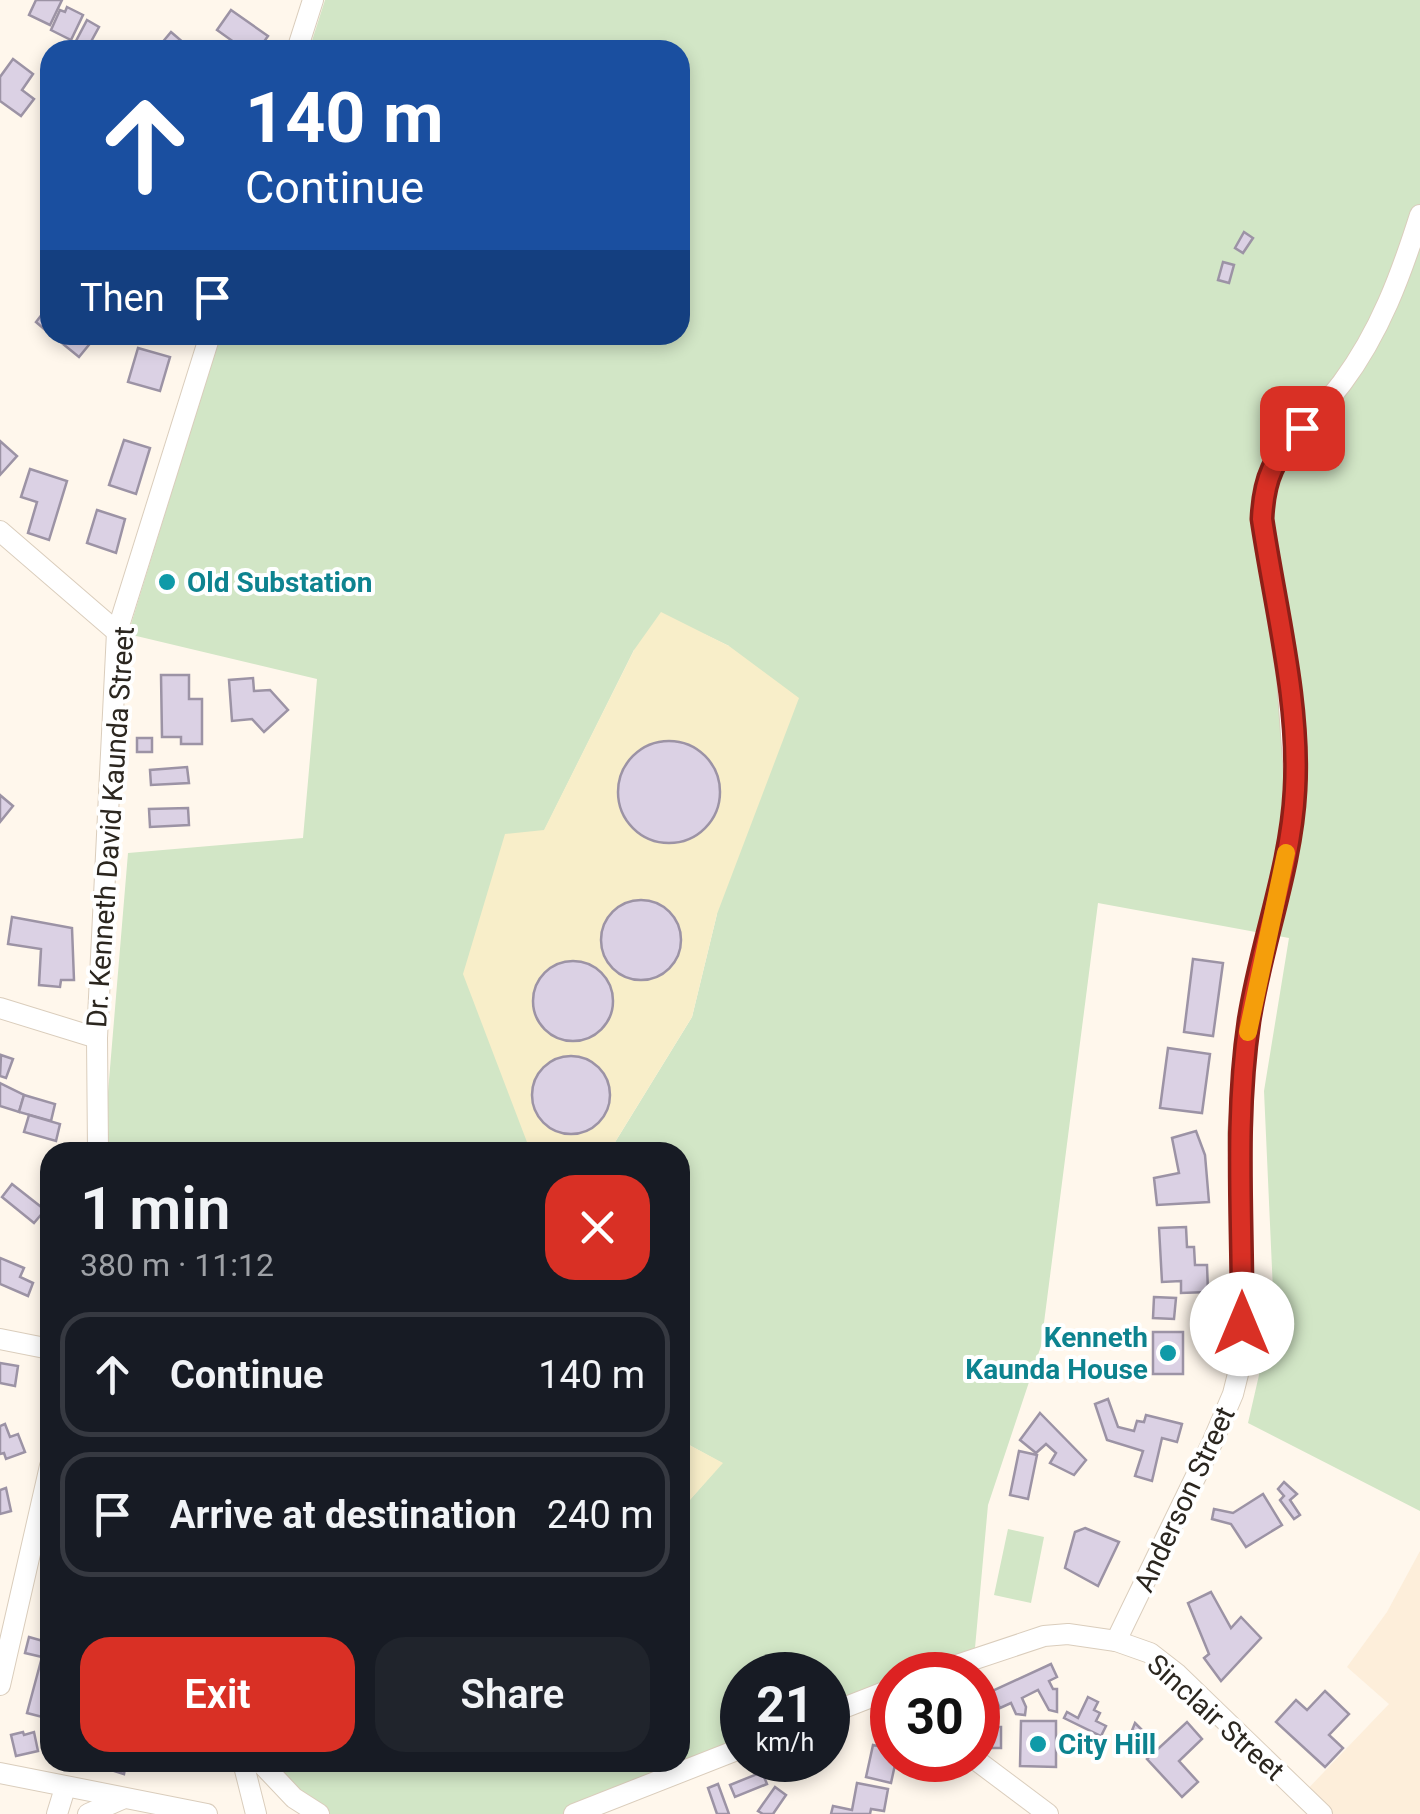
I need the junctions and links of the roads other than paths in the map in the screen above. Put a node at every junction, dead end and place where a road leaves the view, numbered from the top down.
1 (312, 0) edge
2 (301, 40) edge
3 (1420, 216) edge
4 (207, 345) edge
5 (0, 531) edge
6 (117, 632) junction
7 (0, 1008) edge
8 (97, 1038) junction
9 (98, 1142) edge
10 (0, 1339) edge
11 (40, 1347) edge
12 (40, 1510) edge
13 (1116, 1641) junction
14 (997, 1652) edge
15 (0, 1685) edge
16 (720, 1757) edge
17 (690, 1768) edge
18 (246, 1772) edge
19 (269, 1772) edge
20 (681, 1772) edge
21 (0, 1773) edge
22 (1000, 1778) edge
23 (64, 1788) junction
24 (122, 1799) junction
25 (56, 1814) edge
26 (88, 1814) edge
27 (208, 1814) edge
28 (256, 1814) edge
29 (319, 1814) edge
30 (574, 1814) edge
31 (1048, 1814) edge
32 (1322, 1814) edge

1 - 2 street
3 - 13 street, Anderson Street
4 - 6 street, Dr. Kenneth David Kaunda Street
5 - 6 street
6 - 8 street, Dr. Kenneth David Kaunda Street
7 - 8 street
8 - 9 street, Dr. Kenneth David Kaunda Street
10 - 11 street
12 - 15 street
13 - 14 street, Sinclair Street
13 - 32 street, Sinclair Street
16 - 17 street
18 - 28 street
19 - 29 street
20 - 30 street
21 - 23 street
22 - 31 street
23 - 24 street
23 - 25 street
24 - 26 street
24 - 27 street

